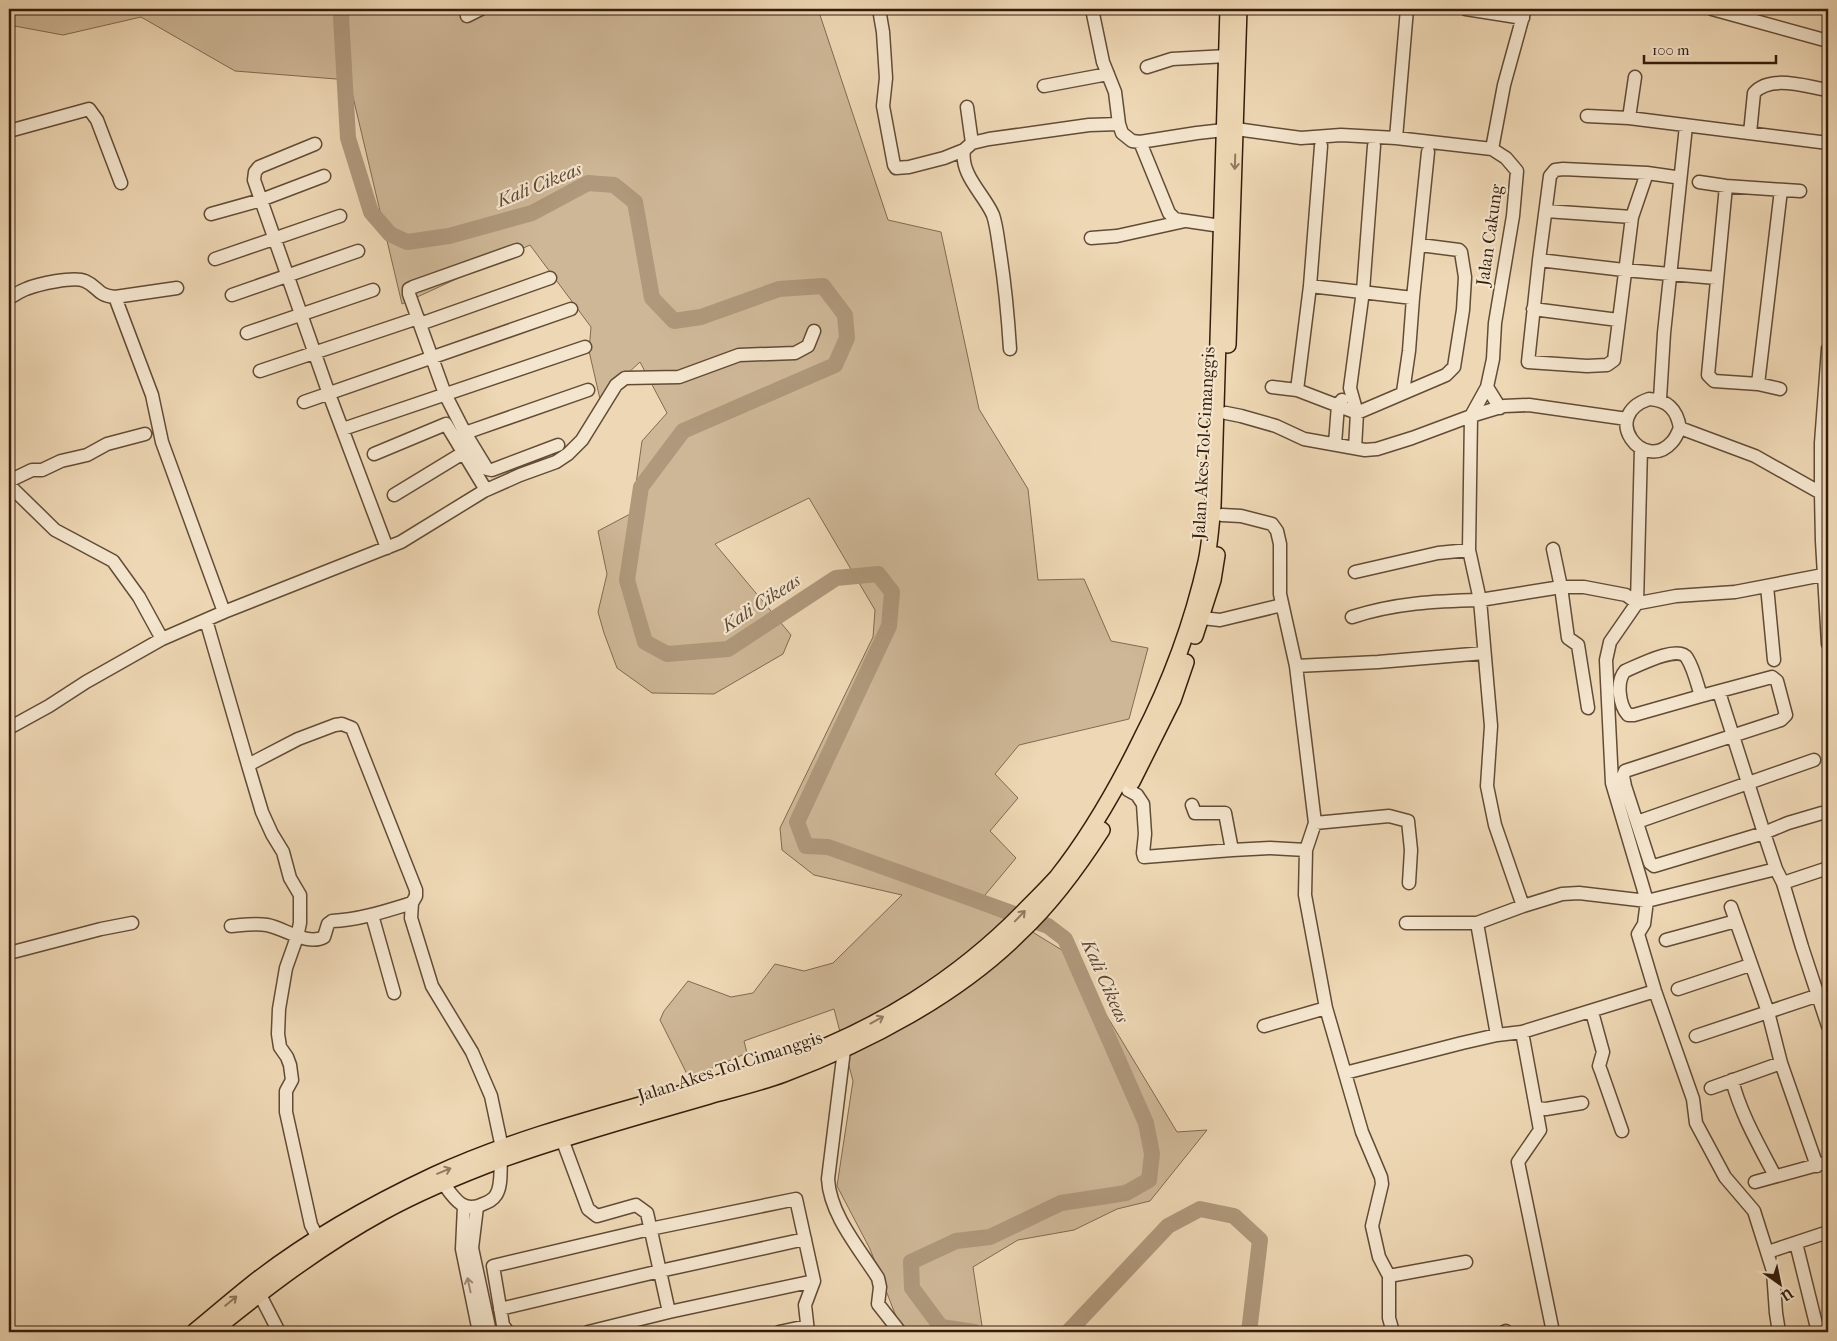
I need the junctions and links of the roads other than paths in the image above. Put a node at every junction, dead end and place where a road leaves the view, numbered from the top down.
1 (481, 9) edge
2 (879, 9) edge
3 (1092, 9) edge
4 (1228, 9) edge
5 (1239, 9) edge
6 (1407, 9) edge
7 (1466, 9) edge
8 (1712, 9) edge
9 (1524, 13) edge
10 (467, 16) dead end
11 (1828, 41) edge
12 (1227, 56) junction
13 (1147, 66) dead end
14 (1108, 74) junction
15 (1635, 78) dead end
16 (1044, 86) dead end
17 (1828, 90) edge
18 (967, 107) dead end
19 (1587, 116) dead end
20 (1629, 118) junction
21 (1119, 124) junction
22 (1686, 126) junction
23 (1230, 130) junction
24 (9, 131) edge
25 (1750, 133) junction
26 (1396, 138) junction
27 (1140, 142) junction
28 (1828, 143) edge
29 (315, 144) dead end
30 (968, 146) junction
31 (1321, 146) dead end
32 (1374, 146) dead end
33 (1492, 150) junction
34 (1428, 152) dead end
35 (1646, 173) junction
36 (324, 176) dead end
37 (1675, 177) dead end
38 (1700, 182) dead end
39 (121, 183) dead end
40 (1726, 186) junction
41 (1782, 190) junction
42 (1800, 191) dead end
43 (261, 200) junction
44 (1546, 211) junction
45 (211, 214) dead end
46 (340, 216) dead end
47 (1632, 217) junction
48 (1185, 222) junction
49 (1221, 226) junction
50 (274, 238) junction
51 (1091, 238) dead end
52 (1420, 245) junction
53 (517, 250) dead end
54 (358, 251) dead end
55 (215, 259) dead end
56 (1539, 260) junction
57 (1624, 270) junction
58 (1670, 274) junction
59 (288, 276) junction
60 (550, 278) dead end
61 (1716, 278) junction
62 (1310, 286) junction
63 (177, 288) dead end
64 (373, 290) dead end
65 (1363, 291) junction
66 (232, 295) dead end
67 (9, 298) edge
68 (115, 298) junction
69 (1413, 298) junction
70 (571, 309) dead end
71 (1534, 309) junction
72 (301, 313) junction
73 (1618, 320) junction
74 (420, 321) junction
75 (814, 331) dead end
76 (246, 333) dead end
77 (585, 347) dead end
78 (1010, 349) dead end
79 (1828, 349) edge
80 (314, 352) junction
81 (432, 357) junction
82 (260, 371) dead end
83 (1758, 384) junction
84 (1272, 386) dead end
85 (1486, 387) junction
86 (1350, 388) junction
87 (1780, 388) dead end
88 (588, 390) dead end
89 (1297, 390) junction
90 (1403, 392) junction
91 (330, 394) junction
92 (445, 394) junction
93 (1660, 400) junction
94 (304, 402) dead end
95 (1338, 405) junction
96 (1500, 408) junction
97 (1226, 413) junction
98 (1357, 413) junction
99 (1471, 416) junction
100 (1627, 418) junction
101 (1680, 428) junction
102 (344, 429) junction
103 (145, 434) dead end
104 (465, 434) junction
105 (1335, 444) junction
106 (558, 445) dead end
107 (1354, 448) junction
108 (1641, 448) junction
109 (463, 453) junction
110 (374, 454) dead end
111 (9, 481) edge
112 (9, 486) edge
113 (486, 490) junction
114 (394, 495) dead end
115 (1825, 495) edge
116 (1222, 515) junction
117 (387, 548) junction
118 (1553, 549) dead end
119 (1469, 550) junction
120 (1355, 572) dead end
121 (1826, 574) edge
122 (1767, 586) junction
123 (1561, 587) junction
124 (1480, 600) junction
125 (1637, 603) junction
126 (1282, 605) junction
127 (224, 612) junction
128 (1352, 617) dead end
129 (206, 620) junction
130 (1196, 624) junction
131 (162, 639) junction
132 (1828, 644) edge
133 (1484, 653) junction
134 (1774, 660) dead end
135 (1296, 666) junction
136 (1720, 692) junction
137 (1701, 696) junction
138 (1588, 708) dead end
139 (9, 728) edge
140 (1734, 736) junction
141 (1814, 760) dead end
142 (248, 766) junction
143 (1748, 784) junction
144 (1128, 790) junction
145 (1192, 804) dead end
146 (1822, 812) dead end
147 (1637, 822) junction
148 (1315, 823) junction
149 (1764, 833) junction
150 (1232, 850) junction
151 (1306, 850) junction
152 (1828, 868) edge
153 (1776, 869) junction
154 (1409, 883) dead end
155 (1783, 884) junction
156 (1056, 886) junction
157 (1647, 902) junction
158 (412, 903) junction
159 (1523, 906) junction
160 (1731, 907) dead end
161 (372, 915) junction
162 (1736, 921) junction
163 (132, 923) dead end
164 (1476, 923) junction
165 (1406, 924) dead end
166 (231, 926) dead end
167 (297, 937) junction
168 (1666, 940) dead end
169 (993, 950) junction
170 (9, 954) edge
171 (1750, 965) junction
172 (1678, 988) dead end
173 (1655, 991) junction
174 (394, 993) dead end
175 (1823, 994) edge
176 (1326, 1008) junction
177 (1768, 1012) junction
178 (1588, 1013) junction
179 (1264, 1026) dead end
180 (1828, 1026) edge
181 (1522, 1032) junction
182 (1497, 1035) junction
183 (1696, 1036) dead end
184 (1596, 1049) dead end
185 (844, 1050) junction
186 (1781, 1063) junction
187 (1345, 1073) junction
188 (1732, 1080) junction
189 (1711, 1088) dead end
190 (1582, 1103) dead end
191 (1536, 1108) junction
192 (1622, 1131) dead end
193 (555, 1137) junction
194 (502, 1154) junction
195 (1822, 1164) edge
196 (1775, 1176) junction
197 (1756, 1182) dead end
198 (443, 1183) junction
199 (470, 1207) junction
200 (650, 1229) junction
201 (1828, 1232) edge
202 (805, 1239) junction
203 (321, 1243) junction
204 (1796, 1243) junction
205 (1774, 1250) dead end
206 (1466, 1262) dead end
207 (660, 1271) junction
208 (1390, 1276) junction
209 (814, 1280) junction
210 (259, 1293) junction
211 (500, 1309) junction
212 (669, 1312) junction
213 (807, 1329) edge
214 (194, 1332) edge
215 (212, 1332) edge
216 (279, 1332) edge
217 (479, 1332) edge
218 (490, 1332) edge
219 (508, 1332) edge
220 (588, 1332) edge
221 (779, 1332) edge
222 (900, 1332) edge
223 (1393, 1332) edge
224 (1553, 1332) edge
225 (1779, 1332) edge
226 (1818, 1332) edge

1 - 10 street
2 - 30 street
3 - 14 street
4 - 12 main road, Jalan Akes Tol Cimanggis
5 - 23 main road, Jalan Akes Tol Cimanggis
6 - 26 street
7 - 9 street
8 - 11 street
9 - 33 street
12 - 13 street
12 - 23 main road, Jalan Akes Tol Cimanggis
14 - 16 street
14 - 21 street
15 - 20 street
17 - 25 street
18 - 30 street
19 - 20 street
20 - 22 street
21 - 27 street
21 - 30 street
22 - 25 street
22 - 58 street
23 - 26 street
23 - 27 street
23 - 49 main road, Jalan Akes Tol Cimanggis
23 -> 97 main road, Jalan Akes Tol Cimanggis
24 - 39 street
25 - 28 street
26 - 33 street
27 - 48 street
29 - 43 street
30 - 78 street
31 - 62 street
32 - 65 street
33 - 85 street, Jalan Cakung
34 - 52 street
35 - 37 street
35 - 44 street
35 - 47 street
36 - 43 street
38 - 40 street
40 - 41 street
40 - 61 street
41 - 42 street
41 - 83 street
43 - 45 street
43 - 50 street
44 - 47 street
44 - 56 street
46 - 50 street
47 - 57 street
48 - 49 street
48 - 51 street
49 - 130 main road, Jalan Akes Tol Cimanggis
50 - 55 street
50 - 59 street
52 - 69 street
52 - 90 street
53 - 74 street
54 - 59 street
56 - 57 street
56 - 71 street
57 - 58 street
57 - 73 street
58 - 61 street
58 - 93 street
59 - 66 street
59 - 72 street
60 - 74 street
61 - 83 street
62 - 65 street
62 - 89 street
63 - 68 street
64 - 72 street
65 - 69 street
65 - 86 street
67 - 68 street
68 - 127 street
69 - 90 street
70 - 81 street
71 - 73 street
71 - 73 street
72 - 76 street
72 - 80 street
74 - 80 street
74 - 81 street
75 - 113 street
77 - 92 street
79 - 115 street
80 - 82 street
80 - 91 street
81 - 91 street
81 - 92 street
83 - 87 street
84 - 89 street
85 - 96 street
85 - 99 street, Jalan Cakung
86 - 95 street
86 - 98 street
88 - 104 street
89 - 95 street
90 - 98 street
91 - 94 street
91 - 102 street
92 - 102 street
92 - 104 street
93 - 100 street
93 - 101 street
95 - 98 street
95 - 105 street
96 - 99 street
96 - 100 street
97 - 105 street
97 - 116 main road, Jalan Akes Tol Cimanggis
98 - 107 street
99 - 107 street
99 - 119 street
100 - 108 street
101 - 108 street
101 - 115 street
102 - 117 street
103 - 111 street
104 - 106 street
105 - 107 street
108 - 125 street
109 - 110 street
109 - 113 street
109 - 114 street
112 - 131 street
113 - 117 street
115 - 121 street
116 - 126 street
116 - 130 main road, Jalan Akes Tol Cimanggis
117 - 127 street
118 - 123 street
119 - 120 street
119 - 124 street
121 - 122 street
121 - 132 street
122 - 125 street
122 - 134 street
123 - 124 street
123 - 125 street
123 - 138 street
124 - 128 street
124 - 133 street
125 - 157 street
126 - 130 street
126 - 135 street
127 - 129 street
129 - 131 street
129 - 142 street
130 - 144 main road, Jalan Akes Tol Cimanggis
130 - 156 main road, Jalan Akes Tol Cimanggis
131 - 139 street
133 - 135 street
133 - 159 street
135 - 148 street
136 - 137 street
136 - 140 street
136 - 140 street
137 - 137 street
140 - 143 street
140 - 147 street
141 - 143 street
142 - 158 street
142 - 167 street
143 - 147 street
143 - 149 street
144 - 150 street
144 - 156 main road, Jalan Akes Tol Cimanggis
145 - 150 street
146 - 149 street
147 - 149 street
148 - 151 street
148 - 154 street
149 - 153 street
150 - 151 street
151 - 176 street
152 - 155 street
153 - 155 street
153 - 157 street
155 - 175 street
156 - 169 main road, Jalan Akes Tol Cimanggis
157 - 159 street
157 - 173 street
158 - 161 street
158 - 194 street
159 - 164 street
160 - 162 street
161 - 167 street
161 - 174 street
162 - 168 street
162 - 171 street
163 - 170 street
164 - 165 street
164 - 182 street
166 - 167 street
167 - 203 street
169 - 185 main road, Jalan Akes Tol Cimanggis
193 -> 169 main road
171 - 172 street
171 - 177 street
173 - 178 street
173 - 225 street
175 - 177 street
175 - 180 street
176 - 179 street
176 - 187 street
177 - 183 street
177 - 186 street
178 - 181 street
178 - 184 street
178 - 192 street
181 - 182 street
181 - 191 street
182 - 187 street
185 - 193 main road, Jalan Akes Tol Cimanggis
185 - 222 street
186 - 188 street
186 - 195 street
187 - 208 street
188 - 189 street
188 - 196 street
190 - 191 street
191 - 224 street
193 - 194 main road
193 - 200 street
194 - 198 main road
194 - 199 street
203 -> 194 main road
195 - 196 street
196 - 197 street
198 - 199 street
198 - 203 main road
217 -> 199 street
199 - 218 street
200 - 202 street
200 - 207 street
200 - 211 street
201 - 204 street
202 - 207 street
202 - 209 street
203 - 210 main road
214 -> 203 main road
204 - 205 street
204 - 226 street
206 - 208 street
207 - 211 street
207 - 212 street
208 - 223 street
209 - 212 street
209 - 213 street
210 - 215 main road
210 - 216 street
211 - 219 street
212 - 220 street
213 - 221 street

